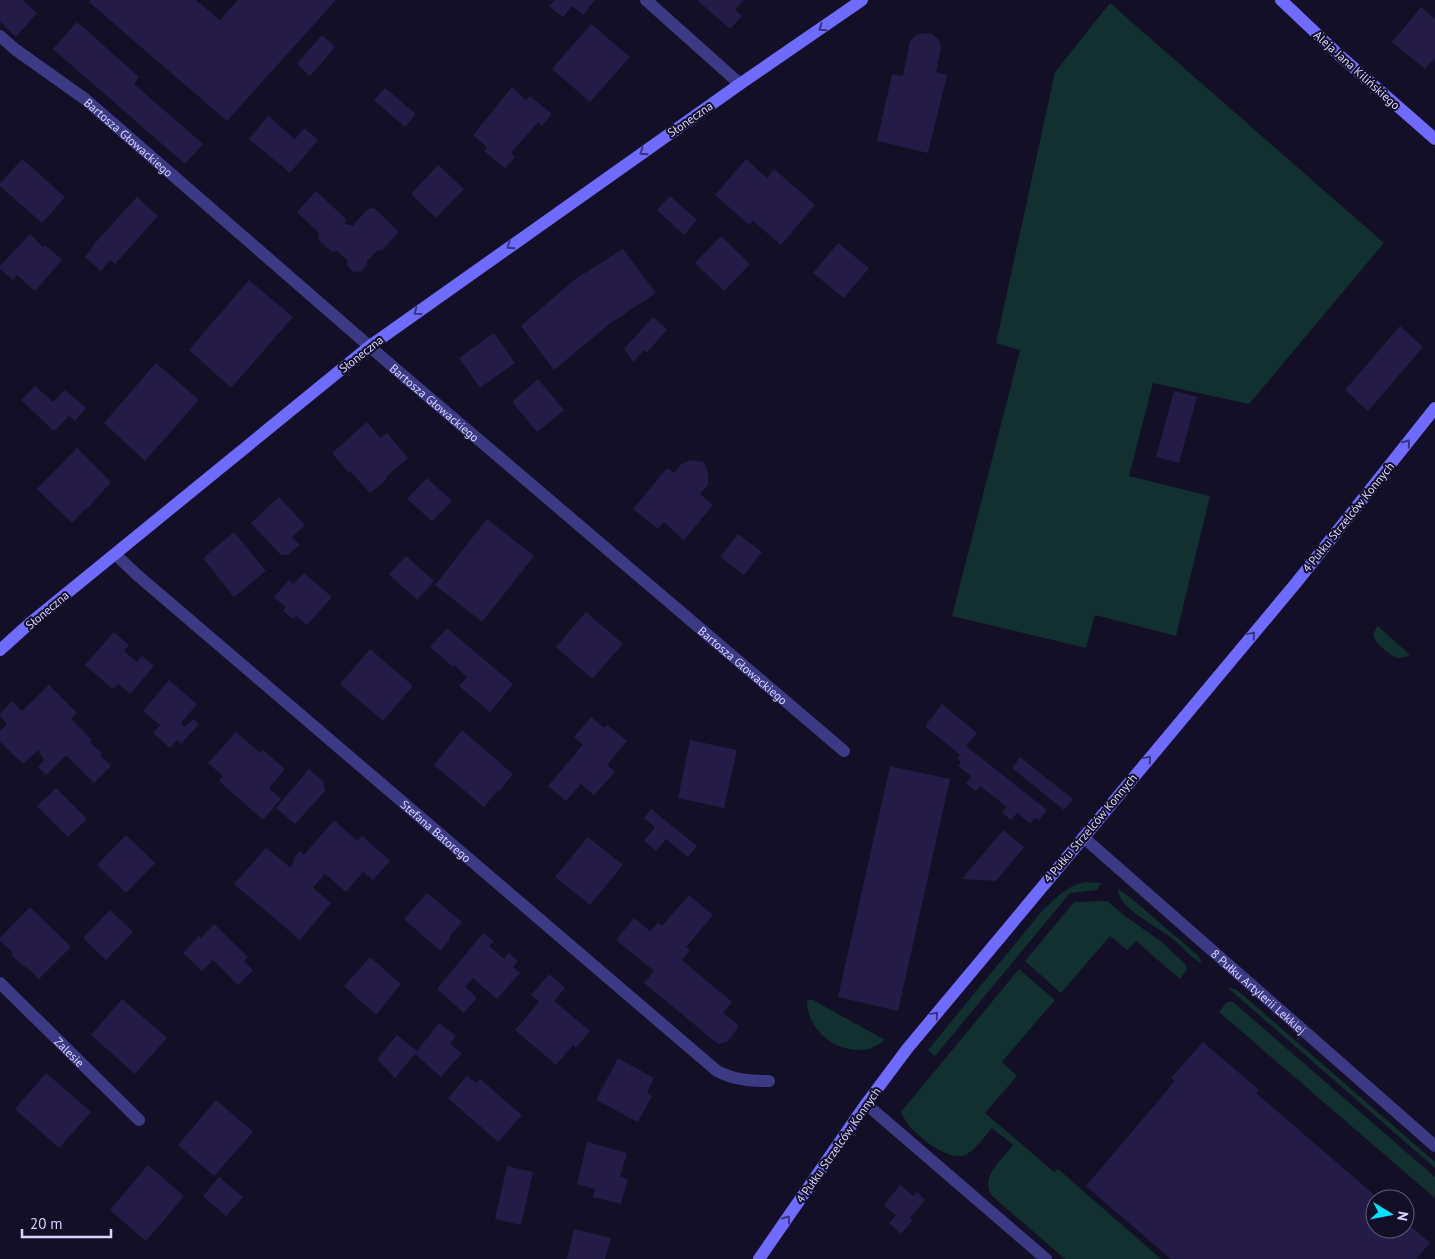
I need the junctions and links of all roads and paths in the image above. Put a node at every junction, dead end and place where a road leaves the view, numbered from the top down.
1 (646, 0) edge
2 (862, 0) edge
3 (1280, 0) edge
4 (0, 36) edge
5 (740, 84) junction
6 (1435, 139) edge
7 (370, 346) junction
8 (1435, 408) edge
9 (115, 554) junction
10 (0, 650) edge
11 (844, 751) dead end
12 (1083, 837) junction
13 (0, 983) edge
14 (769, 1080) dead end
15 (866, 1104) junction
16 (139, 1120) dead end
17 (1435, 1146) edge
18 (759, 1259) edge
19 (1046, 1259) edge

1 - 5 street
2 -> 5 street, Słoneczna
3 - 6 street, Aleja Jana Kilińskiego
4 - 7 street, Bartosza Głowackiego
5 -> 7 street, Słoneczna
7 - 9 street, Słoneczna
7 - 11 street, Bartosza Głowackiego
12 -> 8 street, 4 Pułku Strzelców Konnych
9 - 10 street, Słoneczna
9 - 14 street, Stefana Batorego
15 -> 12 street, 4 Pułku Strzelców Konnych
12 - 17 street, 8 Pułku Artylerii Lekkiej
13 - 16 street, Zalesie
18 -> 15 street, 4 Pułku Strzelców Konnych
15 - 19 street

